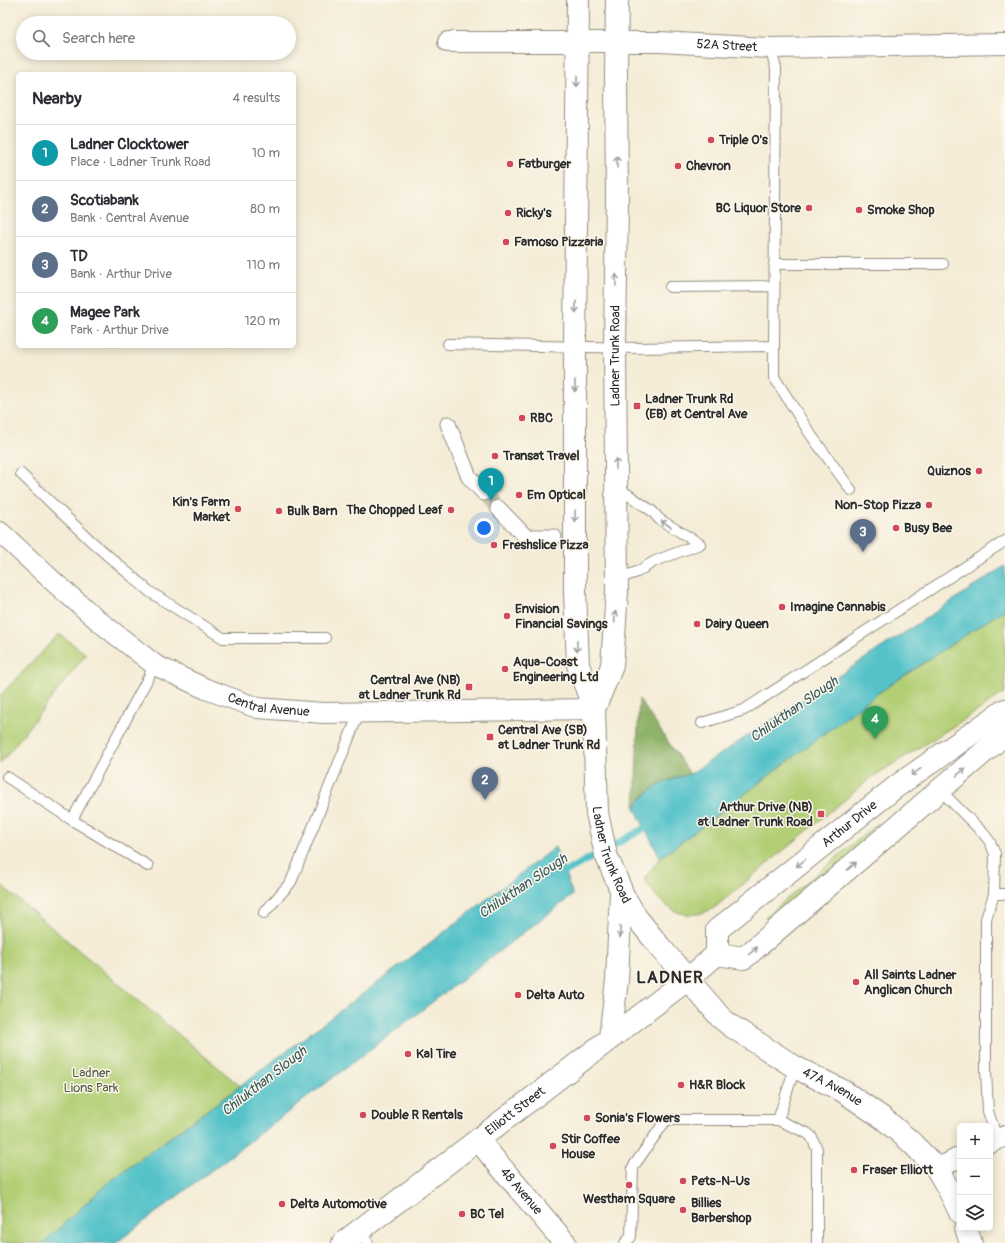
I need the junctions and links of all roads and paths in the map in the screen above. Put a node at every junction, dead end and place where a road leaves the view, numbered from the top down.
1 (578, 0) edge
2 (617, 0) edge
3 (448, 42) dead end
4 (578, 42) junction
5 (617, 42) junction
6 (1005, 44) edge
7 (770, 48) junction
8 (774, 264) junction
9 (943, 264) dead end
10 (774, 286) junction
11 (670, 287) dead end
12 (448, 344) dead end
13 (774, 346) junction
14 (575, 347) junction
15 (615, 347) junction
16 (448, 424) dead end
17 (21, 474) dead end
18 (617, 487) junction
19 (851, 490) dead end
20 (484, 493) tunnel mouth
21 (498, 508) tunnel mouth
22 (0, 532) edge
23 (554, 537) dead end
24 (1005, 541) edge
25 (617, 579) junction
26 (325, 638) dead end
27 (155, 665) junction
28 (594, 709) junction
29 (1005, 710) edge
30 (359, 713) junction
31 (702, 723) dead end
32 (1005, 734) edge
33 (7, 777) dead end
34 (940, 790) junction
35 (72, 820) junction
36 (148, 866) dead end
37 (621, 893) junction
38 (994, 894) junction
39 (1005, 894) edge
40 (264, 914) dead end
41 (717, 954) junction
42 (688, 979) junction
43 (610, 1038) junction
44 (795, 1067) junction
45 (778, 1120) junction
46 (997, 1139) edge
47 (478, 1140) junction
48 (957, 1159) edge
49 (937, 1169) junction
50 (957, 1206) edge
51 (967, 1231) edge
52 (357, 1239) edge
53 (565, 1243) edge
54 (624, 1243) edge
55 (817, 1243) edge
56 (971, 1243) edge

1 - 4 main road, Ladner Trunk Road
2 - 5 main road, Ladner Trunk Road
3 - 4 street, 52A Street
4 - 5 street, 52A Street
4 -> 14 main road, Ladner Trunk Road
5 - 7 street, 52A Street
15 -> 5 main road, Ladner Trunk Road
6 - 7 street, 52A Street
7 - 8 lane
8 - 9 lane
8 - 10 lane
10 - 11 lane
10 - 13 lane
12 - 14 lane
13 - 15 lane
13 - 19 lane
14 - 15 lane
14 -> 28 main road, Ladner Trunk Road
18 -> 15 main road, Ladner Trunk Road
16 - 20 street
17 - 26 lane
18 - 25 main road, Ladner Trunk Road
25 -> 18 lane
21 - 23 street
22 - 27 street, Central Avenue
24 - 31 lane
28 -> 25 main road, Ladner Trunk Road
27 - 30 street, Central Avenue
27 - 35 lane
28 - 30 street, Central Avenue
28 - 37 main road, Ladner Trunk Road
29 -> 41 main road, Arthur Drive
30 - 40 lane
34 -> 32 main road
33 - 35 lane
34 - 38 lane
41 -> 34 main road
35 - 36 lane
37 - 42 main road, Ladner Trunk Road
37 -> 43 main road
38 - 39 lane
38 - 46 lane
41 - 42 main road
42 - 43 main road, Elliott Street
42 - 44 main road, 47A Avenue
43 - 47 main road, Elliott Street
44 - 45 lane
44 - 49 main road, 47A Avenue
45 - 54 lane
45 - 55 lane
47 - 52 main road, Elliott Street
47 - 53 main road, 48 Avenue
48 - 49 street
49 - 50 main road, 47A Avenue
51 - 56 main road

